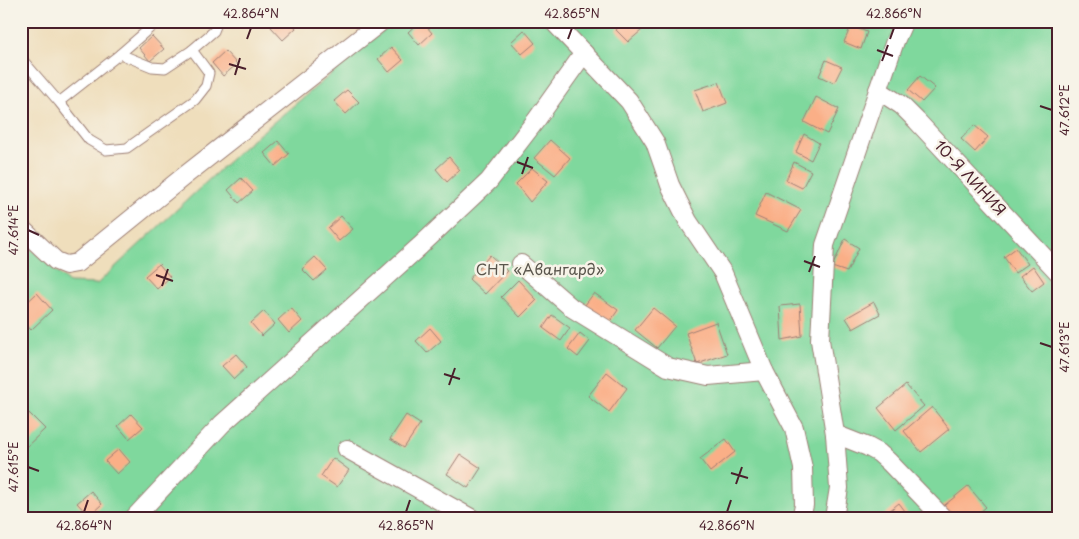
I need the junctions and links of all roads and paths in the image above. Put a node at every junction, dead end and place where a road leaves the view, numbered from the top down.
1 (158, 21) edge
2 (218, 21) edge
3 (382, 21) edge
4 (553, 21) edge
5 (904, 21) edge
6 (192, 50) junction
7 (584, 53) junction
8 (120, 54) junction
9 (21, 58) edge
10 (878, 90) junction
11 (59, 102) junction
12 (21, 228) edge
13 (521, 264) dead end
14 (1058, 272) edge
15 (764, 371) junction
16 (835, 434) junction
17 (347, 449) dead end
18 (134, 518) edge
19 (471, 518) edge
20 (801, 518) edge
21 (834, 518) edge
22 (943, 518) edge

1 - 8 lane
2 - 6 lane
3 - 12 street
4 - 7 street
5 - 10 street
6 - 8 lane
6 - 11 lane
7 - 15 street
7 - 18 street
8 - 11 lane
9 - 11 lane
10 - 14 street, 10-Я ЛИНИЯ
10 - 16 street
13 - 15 street
15 - 20 street
16 - 21 street
16 - 22 street
17 - 19 street

